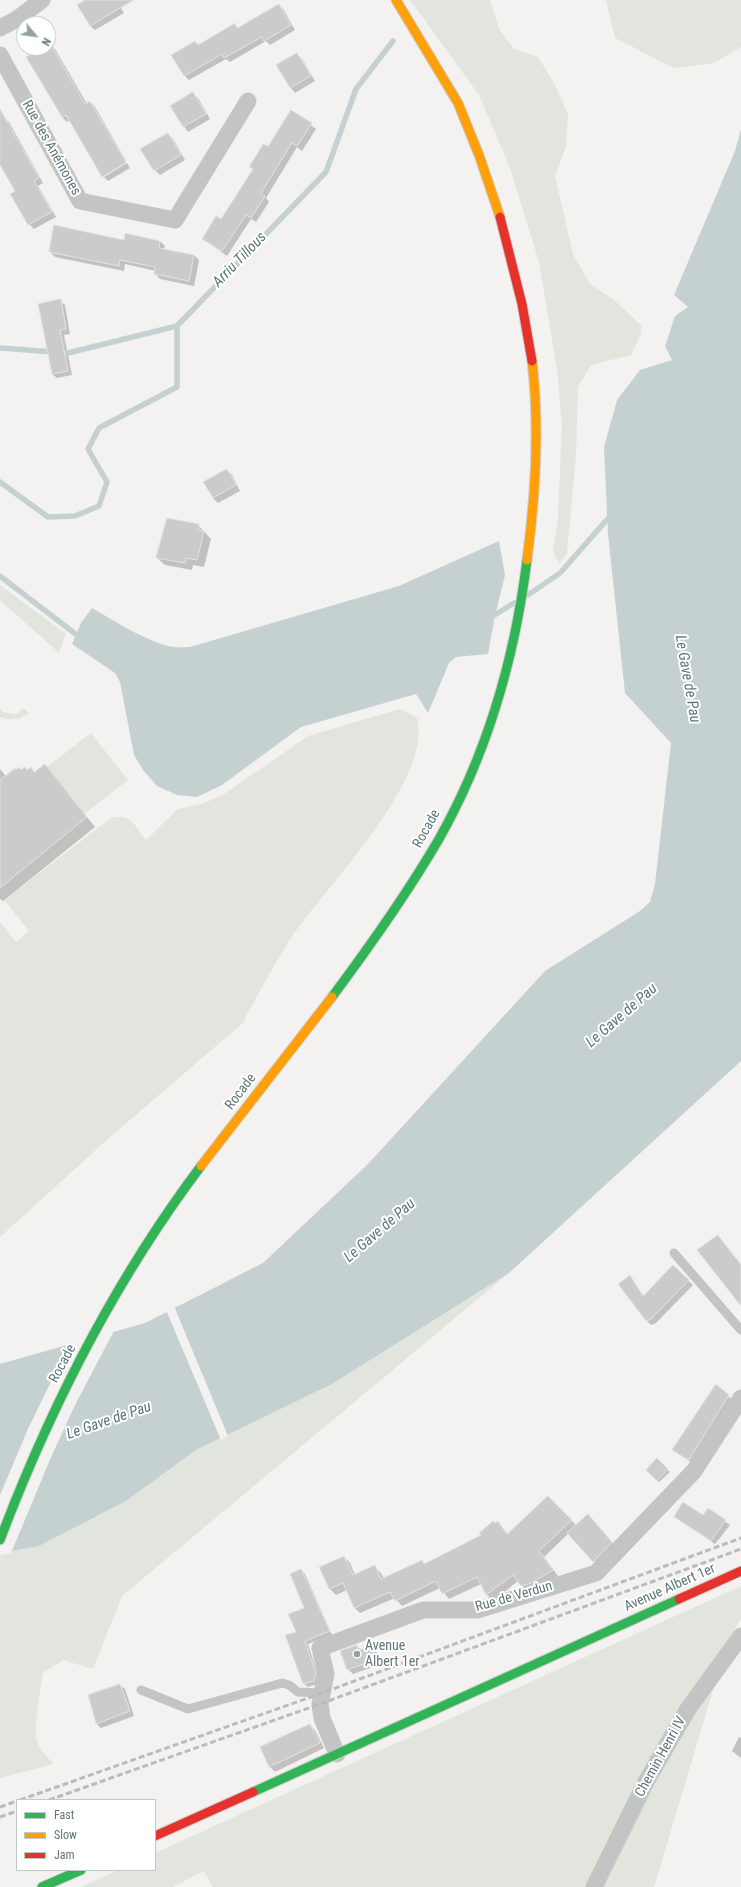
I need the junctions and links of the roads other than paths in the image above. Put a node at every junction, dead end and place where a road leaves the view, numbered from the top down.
1 (42, 0) edge
2 (396, 0) edge
3 (0, 28) edge
4 (0, 55) edge
5 (248, 101) dead end
6 (674, 1253) dead end
7 (741, 1330) edge
8 (741, 1398) edge
9 (0, 1540) edge
10 (740, 1572) edge
11 (741, 1636) edge
12 (141, 1690) dead end
13 (322, 1693) junction
14 (337, 1754) junction
15 (156, 1836) edge
16 (79, 1871) edge
17 (42, 1887) edge
18 (594, 1887) edge

1 - 3 street
2 - 9 main road, Rocade
4 - 5 street, Rue des Anémones
6 - 7 lane
8 - 13 street, Rue de Verdun
10 - 14 main road, Avenue Albert 1er
11 - 18 street, Chemin Henri IV
12 - 13 lane
13 - 14 street, Rue de Verdun
14 - 15 main road, Avenue Albert 1er
16 - 17 main road

